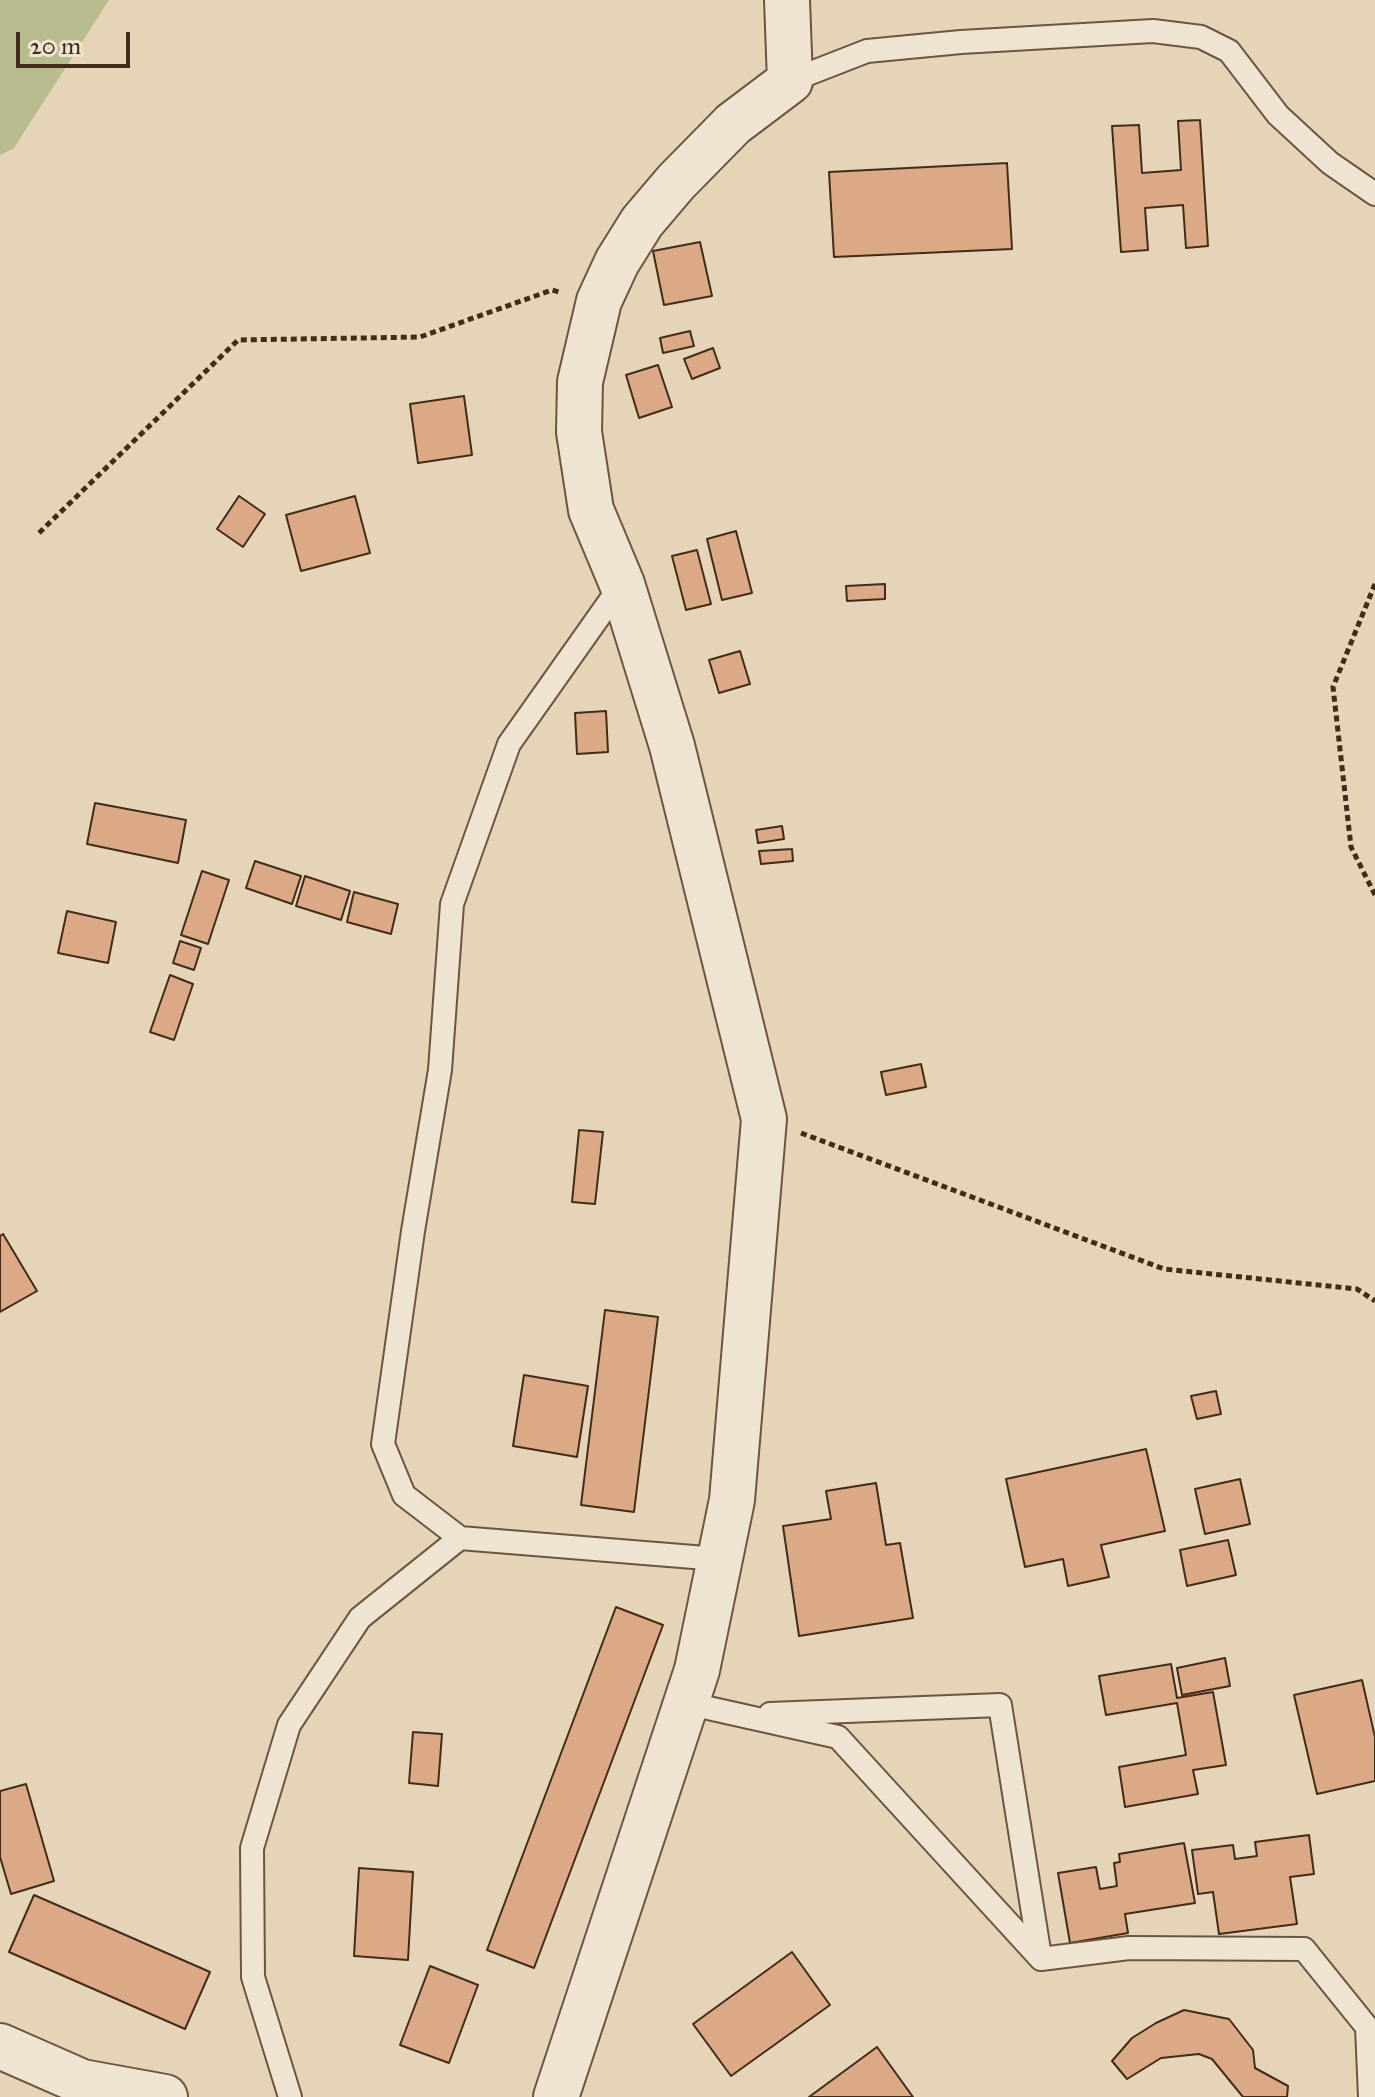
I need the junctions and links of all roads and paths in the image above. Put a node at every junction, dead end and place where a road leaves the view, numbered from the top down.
1 (787, 0) edge
2 (790, 81) junction
3 (1375, 194) edge
4 (599, 301) junction
5 (39, 533) dead end
6 (622, 584) junction
7 (1375, 584) edge
8 (1375, 895) edge
9 (764, 1119) junction
10 (1375, 1301) edge
11 (460, 1538) junction
12 (718, 1559) junction
13 (686, 1703) junction
14 (745, 1715) junction
15 (1041, 1959) junction
16 (0, 2046) edge
17 (165, 2097) edge
18 (290, 2097) edge
19 (556, 2097) edge
20 (1370, 2097) edge

1 - 2 street
2 - 3 lane
2 - 4 street
4 - 5 path
4 - 6 street
6 - 9 street
6 - 11 lane
7 - 8 path
9 - 10 path
9 - 12 street
11 - 12 lane
11 - 18 lane
12 - 13 street
13 - 14 lane
13 - 19 street
14 - 15 lane
14 - 15 lane
15 - 20 lane
16 - 17 street

